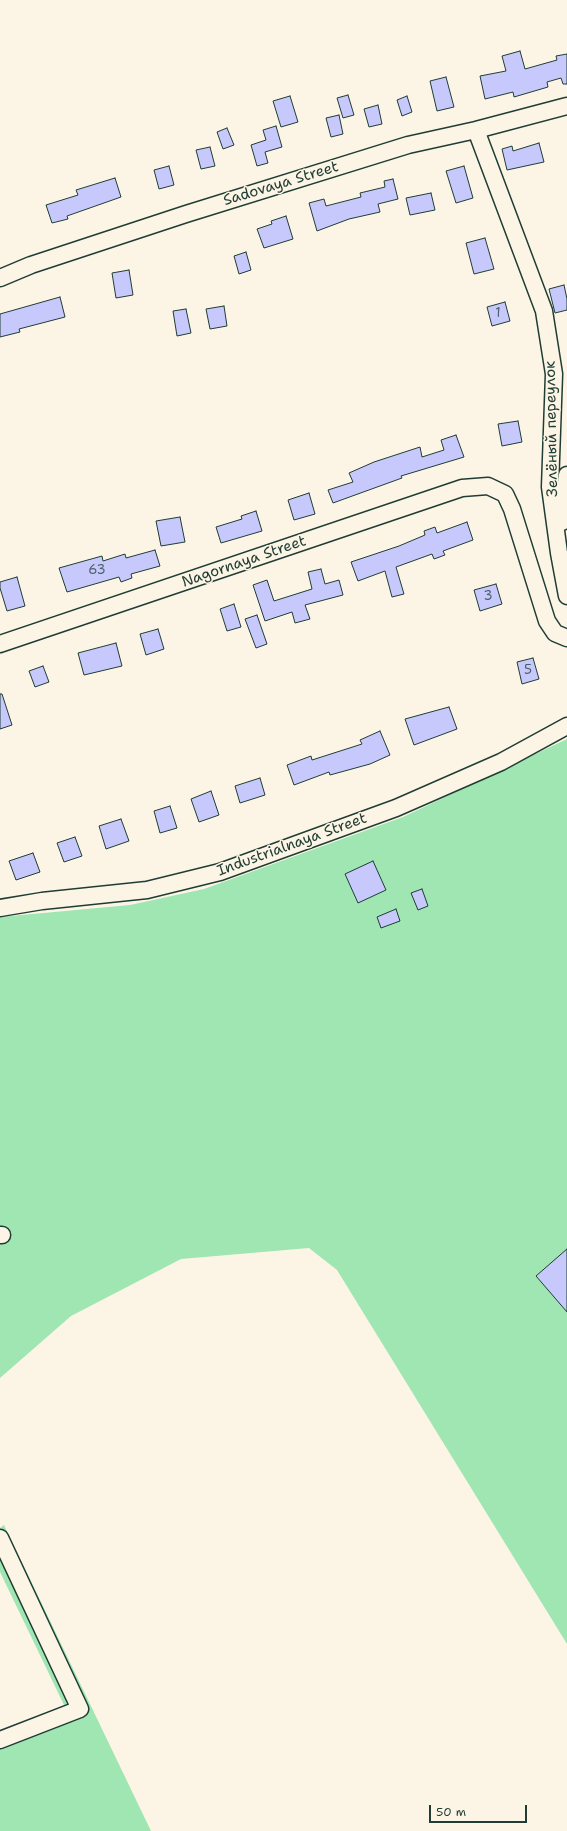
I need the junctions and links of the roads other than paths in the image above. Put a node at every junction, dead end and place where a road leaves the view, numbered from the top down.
1 (567, 106) edge
2 (476, 130) junction
3 (0, 278) edge
4 (567, 475) edge
5 (559, 553) junction
6 (567, 596) edge
7 (567, 638) edge
8 (0, 644) edge
9 (567, 726) edge
10 (0, 908) edge
11 (0, 1538) edge
12 (0, 1740) edge

1 - 2 street, Sadovaya Street
2 - 3 street, Sadovaya Street
2 - 5 street, Зелёный переулок
4 - 5 street
5 - 6 street, Зелёный переулок
7 - 8 street, Nagornaya Street
9 - 10 street, Industrialnaya Street
11 - 12 street

